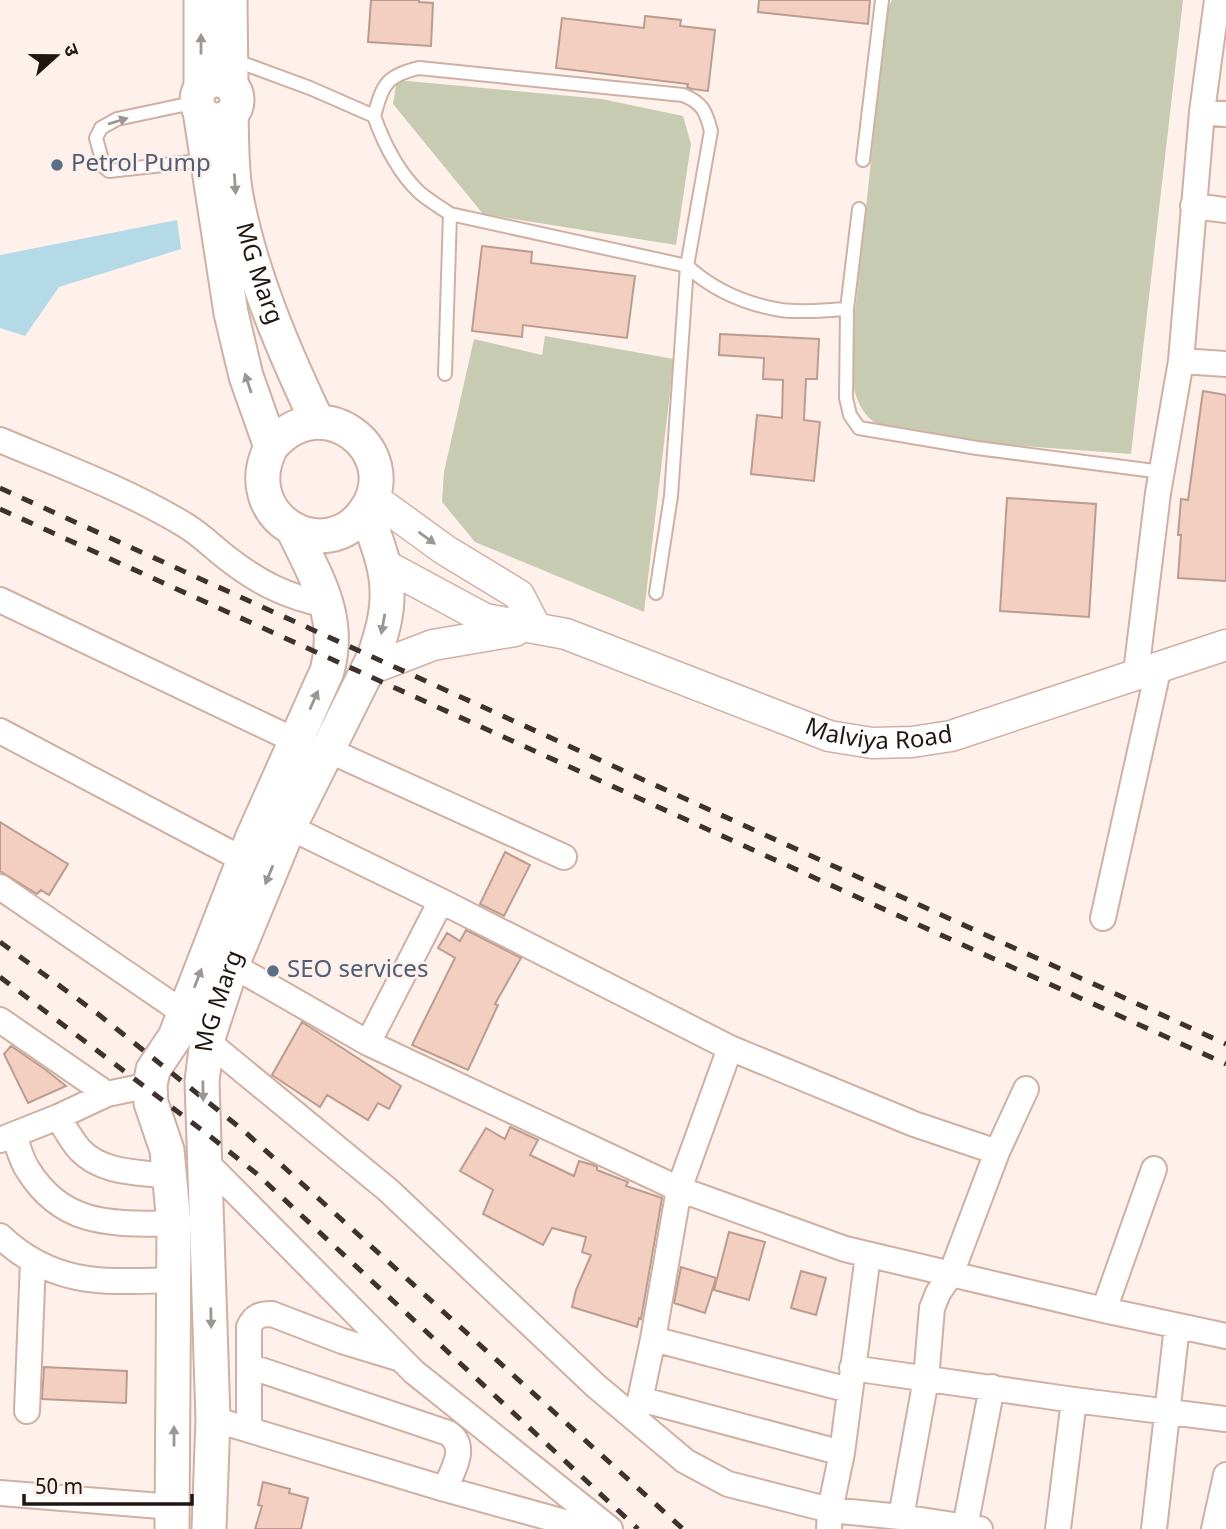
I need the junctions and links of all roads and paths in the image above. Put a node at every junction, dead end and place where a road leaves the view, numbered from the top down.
1 (201, 0) edge
2 (230, 0) edge
3 (883, 0) edge
4 (1217, 0) edge
5 (215, 94) junction
6 (1214, 113) edge
7 (374, 116) junction
8 (208, 160) junction
9 (863, 160) dead end
10 (1193, 206) junction
11 (859, 209) dead end
12 (1226, 210) edge
13 (450, 214) junction
14 (687, 265) junction
15 (847, 309) junction
16 (1181, 361) junction
17 (1226, 364) edge
18 (445, 374) dead end
19 (317, 421) junction
20 (0, 440) edge
21 (271, 447) junction
22 (1162, 472) junction
23 (369, 504) junction
24 (293, 530) junction
25 (383, 564) junction
26 (656, 593) dead end
27 (0, 600) edge
28 (327, 605) junction
29 (536, 628) junction
30 (1226, 645) edge
31 (368, 670) junction
32 (1148, 670) junction
33 (0, 731) edge
34 (296, 741) junction
35 (328, 750) junction
36 (289, 827) junction
37 (564, 857) dead end
38 (244, 860) junction
39 (0, 887) edge
40 (441, 901) junction
41 (1103, 918) dead end
42 (232, 965) junction
43 (184, 1013) junction
44 (0, 1020) edge
45 (207, 1041) junction
46 (368, 1043) junction
47 (730, 1048) junction
48 (150, 1085) junction
49 (1026, 1089) dead end
50 (107, 1094) junction
51 (58, 1117) junction
52 (7, 1137) edge
53 (996, 1152) junction
54 (205, 1161) junction
55 (1154, 1169) dead end
56 (169, 1176) junction
57 (679, 1189) junction
58 (174, 1224) junction
59 (0, 1236) edge
60 (868, 1255) junction
61 (33, 1262) junction
62 (951, 1274) junction
63 (175, 1280) junction
64 (1104, 1310) junction
65 (1177, 1326) junction
66 (1226, 1336) edge
67 (653, 1339) junction
68 (400, 1359) junction
69 (249, 1366) junction
70 (850, 1379) junction
71 (926, 1379) junction
72 (992, 1387) junction
73 (1074, 1400) junction
74 (638, 1409) junction
75 (27, 1411) dead end
76 (1167, 1412) junction
77 (213, 1419) junction
78 (1226, 1419) edge
79 (249, 1430) junction
80 (842, 1452) junction
81 (1226, 1478) edge
82 (445, 1489) junction
83 (0, 1493) edge
84 (901, 1517) junction
85 (173, 1518) edge
86 (829, 1519) edge
87 (973, 1528) edge
88 (209, 1529) edge
89 (590, 1529) edge
90 (610, 1529) edge
91 (1058, 1529) edge
92 (1154, 1529) edge
93 (1214, 1529) edge

5 -> 1 main road
2 - 5 main road, MG Marg
3 - 9 lane
4 - 6 street
5 - 7 lane
5 - 8 main road
8 -> 5 lane
5 -> 19 main road, MG Marg
6 - 10 street
7 - 13 lane
7 - 14 lane
21 -> 8 main road
10 - 12 street
10 - 16 street
11 - 15 lane
13 - 14 lane
13 - 18 lane
14 - 15 lane
14 - 26 lane
15 - 22 lane
16 - 17 street
16 - 22 street
19 - 21 main road
19 - 23 main road
20 - 28 street
21 - 24 main road
22 - 32 street
23 - 24 main road
23 - 25 main road, MG Marg
23 -> 29 street
24 - 28 main road, MG Marg
25 - 29 street, Malviya Road
25 -> 31 main road, MG Marg
27 - 34 street
34 -> 28 main road, MG Marg
29 - 31 street
29 - 32 street, Malviya Road
30 - 32 street, Malviya Road
31 - 35 main road, MG Marg
32 - 41 street
33 - 38 street
34 - 38 main road, MG Marg
35 - 36 main road, MG Marg
35 - 37 street
36 - 40 street
36 -> 42 main road, MG Marg
43 -> 38 main road, MG Marg
39 - 43 street
40 - 46 street
40 - 47 street
42 - 45 main road, MG Marg
42 - 46 street
43 - 48 main road, MG Marg
44 - 50 street
45 -> 54 main road, MG Marg
45 - 74 street
46 - 57 street
47 - 53 street
47 - 57 street
48 - 50 street
48 - 56 main road
49 - 53 street
50 - 51 street
51 - 52 street
51 - 56 street
52 - 58 street
53 - 62 street
54 - 68 street
54 -> 77 main road, MG Marg
55 - 64 street
56 - 58 main road
57 - 60 street
57 - 67 street
58 - 63 main road
59 - 61 street
60 - 62 street
60 - 70 street
61 - 63 street
61 - 75 street
62 - 64 street
62 - 71 street
85 -> 63 main road
64 - 65 street
65 - 66 street
65 - 76 street
67 - 70 street
67 - 74 street
68 - 69 street
68 - 90 street
69 - 79 street
69 - 82 street
70 - 71 street
70 - 80 street
71 - 72 street
71 - 84 street
72 - 73 street
72 - 87 street
73 - 76 street
73 - 91 street
74 - 80 street
74 - 86 street
76 - 78 street
76 - 92 street
77 - 79 street
77 - 88 main road, MG Marg
79 - 82 street
80 - 86 street
81 - 93 street
82 - 89 street
83 - 85 street
84 - 86 street
84 - 87 street

